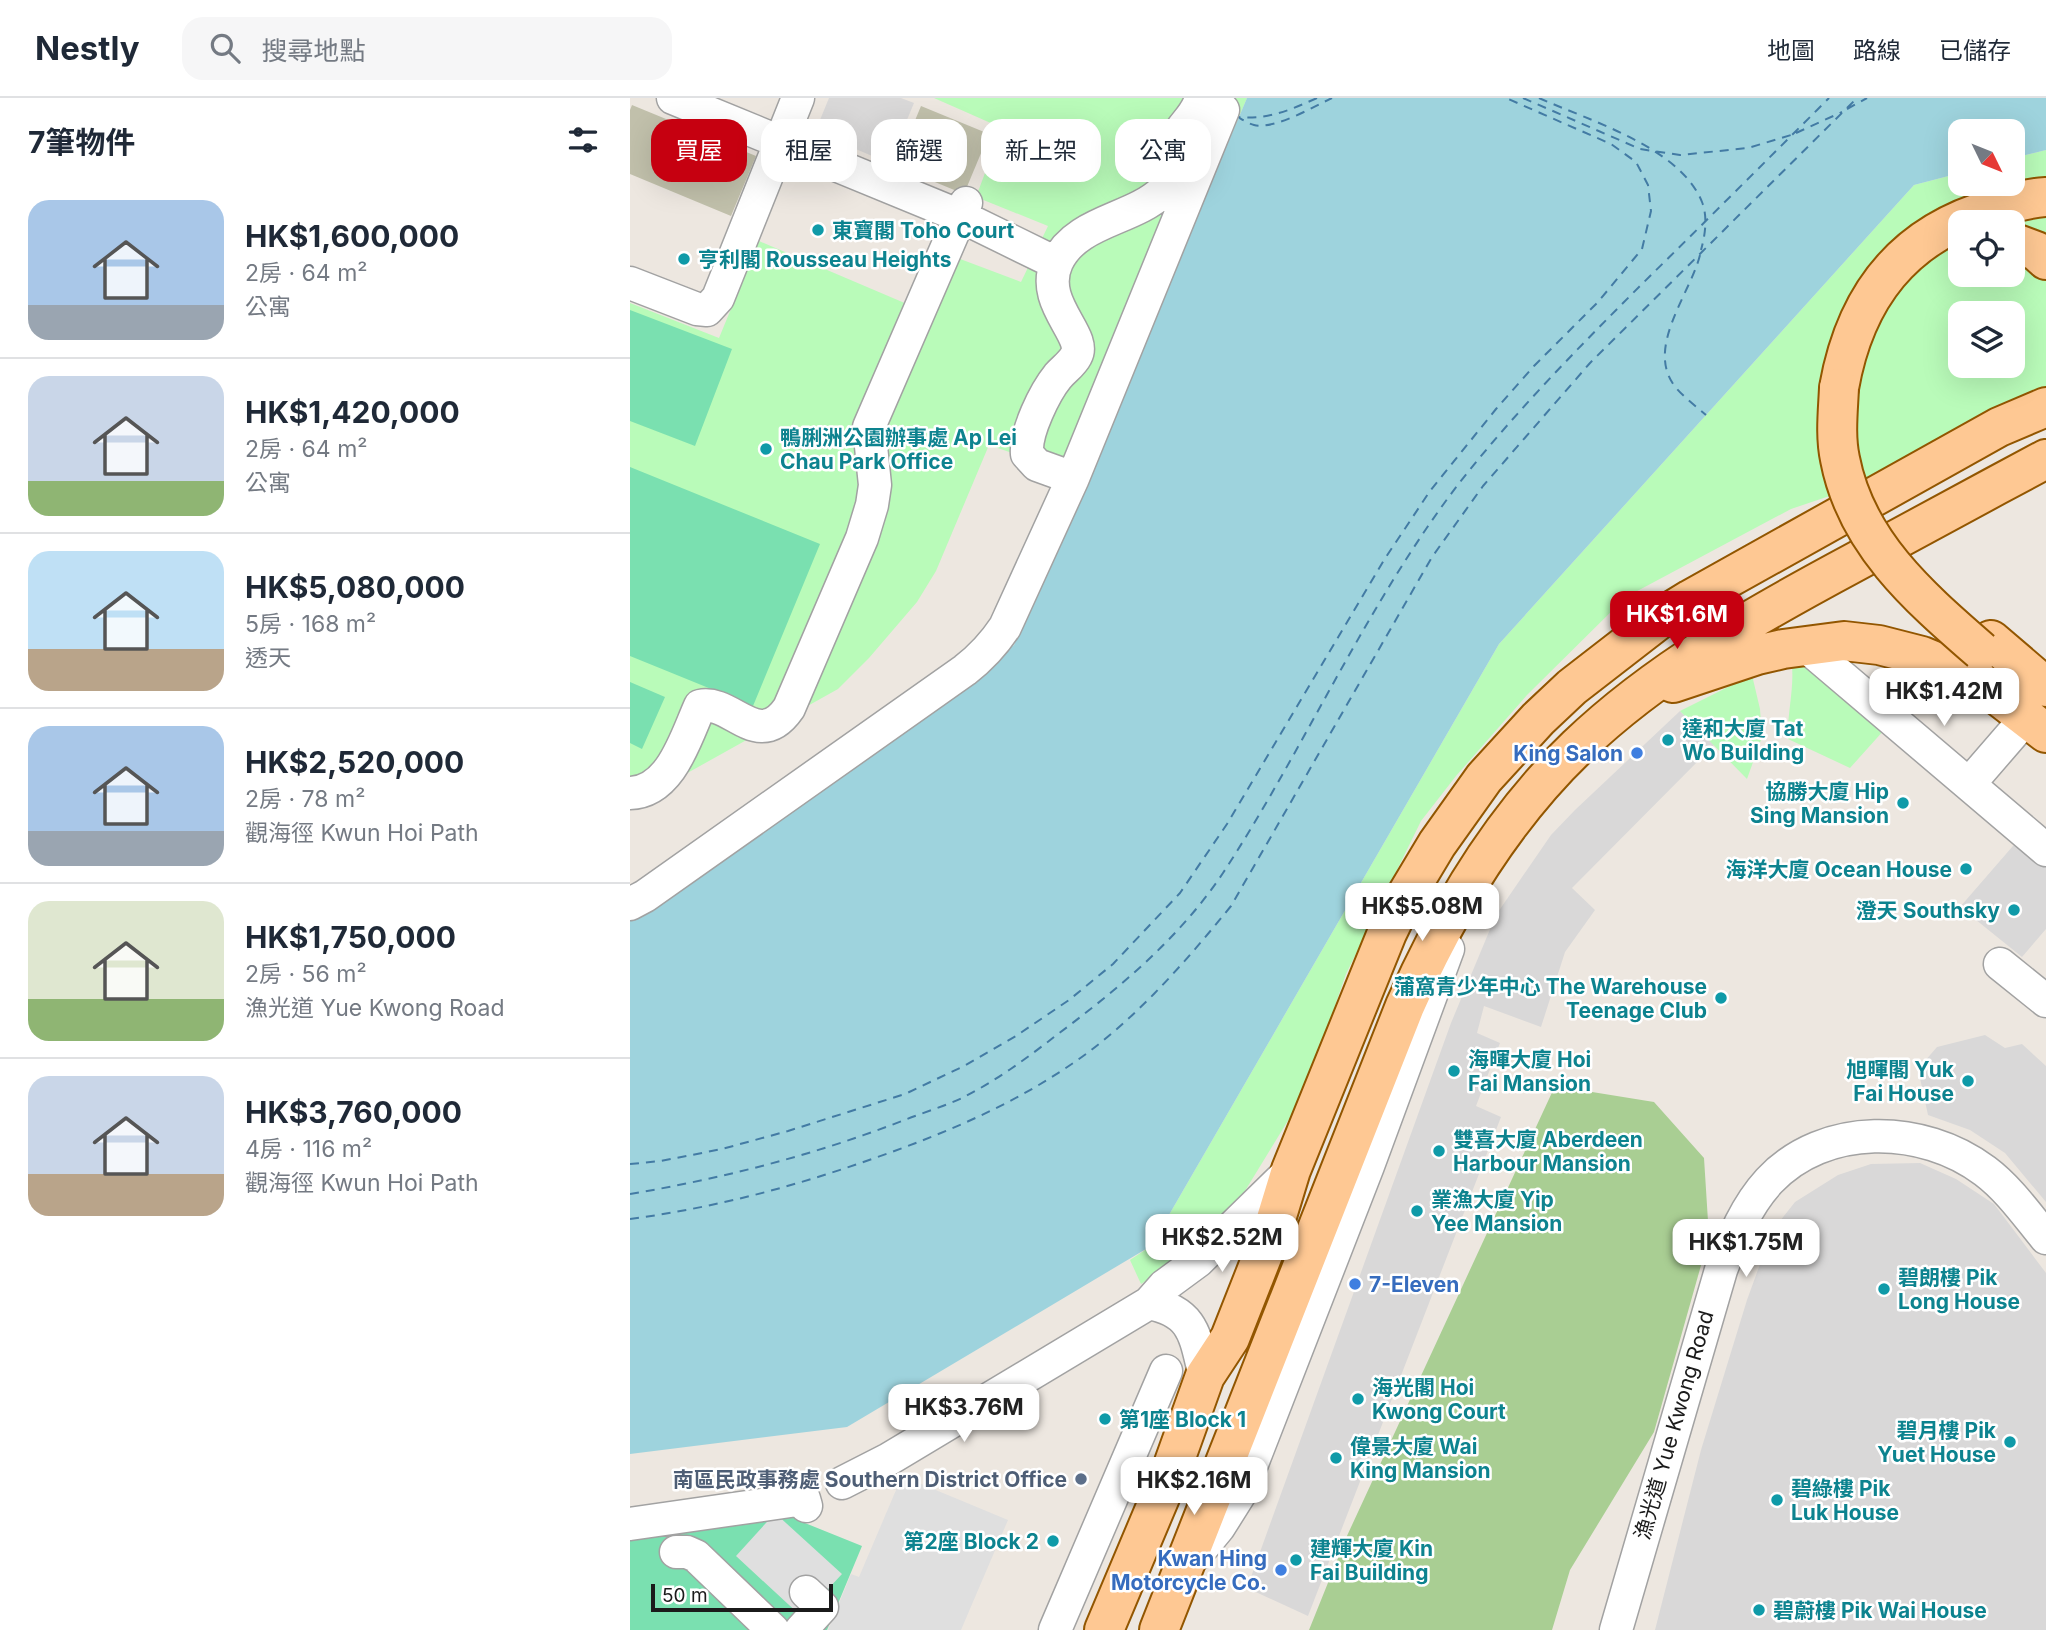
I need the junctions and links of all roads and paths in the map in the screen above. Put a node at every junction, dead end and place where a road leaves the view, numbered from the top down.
1 (673, 98) edge
2 (798, 98) edge
3 (1206, 118) edge
4 (789, 119) edge
5 (761, 134) edge
6 (857, 171) edge
7 (764, 182) edge
8 (1162, 192) junction
9 (2046, 197) edge
10 (963, 210) junction
11 (1179, 219) junction
12 (2025, 247) edge
13 (1948, 250) edge
14 (2046, 260) edge
15 (1056, 263) junction
16 (630, 283) edge
17 (2046, 381) edge
18 (1848, 389) junction
19 (2046, 407) edge
20 (1999, 427) junction
21 (2046, 459) edge
22 (1073, 478) junction
23 (1807, 647) junction
24 (1645, 692) junction
25 (2041, 711) edge
26 (1969, 785) junction
27 (630, 793) edge
28 (2046, 850) edge
29 (630, 904) edge
30 (2000, 964) dead end
31 (2046, 1001) edge
32 (1291, 1170) junction
33 (2046, 1238) edge
34 (1149, 1303) junction
35 (1166, 1371) dead end
36 (1205, 1376) junction
37 (842, 1483) dead end
38 (805, 1502) dead end
39 (630, 1524) edge
40 (676, 1552) dead end
41 (806, 1592) dead end
42 (773, 1630) edge
43 (801, 1630) edge
44 (1055, 1630) edge
45 (1104, 1630) edge
46 (1159, 1630) edge
47 (1616, 1630) edge

1 - 5 street
2 - 4 street
3 - 8 street
3 - 11 street
6 - 10 street
7 - 16 street
8 - 11 street
8 - 15 street
9 - 18 main road
10 - 15 street
10 - 27 street
11 - 22 street
12 - 14 main road
13 - 18 main road
15 - 22 street
17 - 20 main road
18 - 25 main road, bridge
19 - 20 main road
20 - 32 main road
21 - 24 main road
22 - 29 street
23 - 24 main road
23 - 25 main road
23 - 26 street
24 - 46 main road
25 - 26 street
26 - 28 street
30 - 31 street
32 - 34 street
32 - 36 main road
33 - 47 street, 漁光道 Yue Kwong Road
34 - 36 street
34 - 37 street
35 - 44 street
36 - 45 main road
38 - 39 street
40 - 42 street
41 - 43 street

